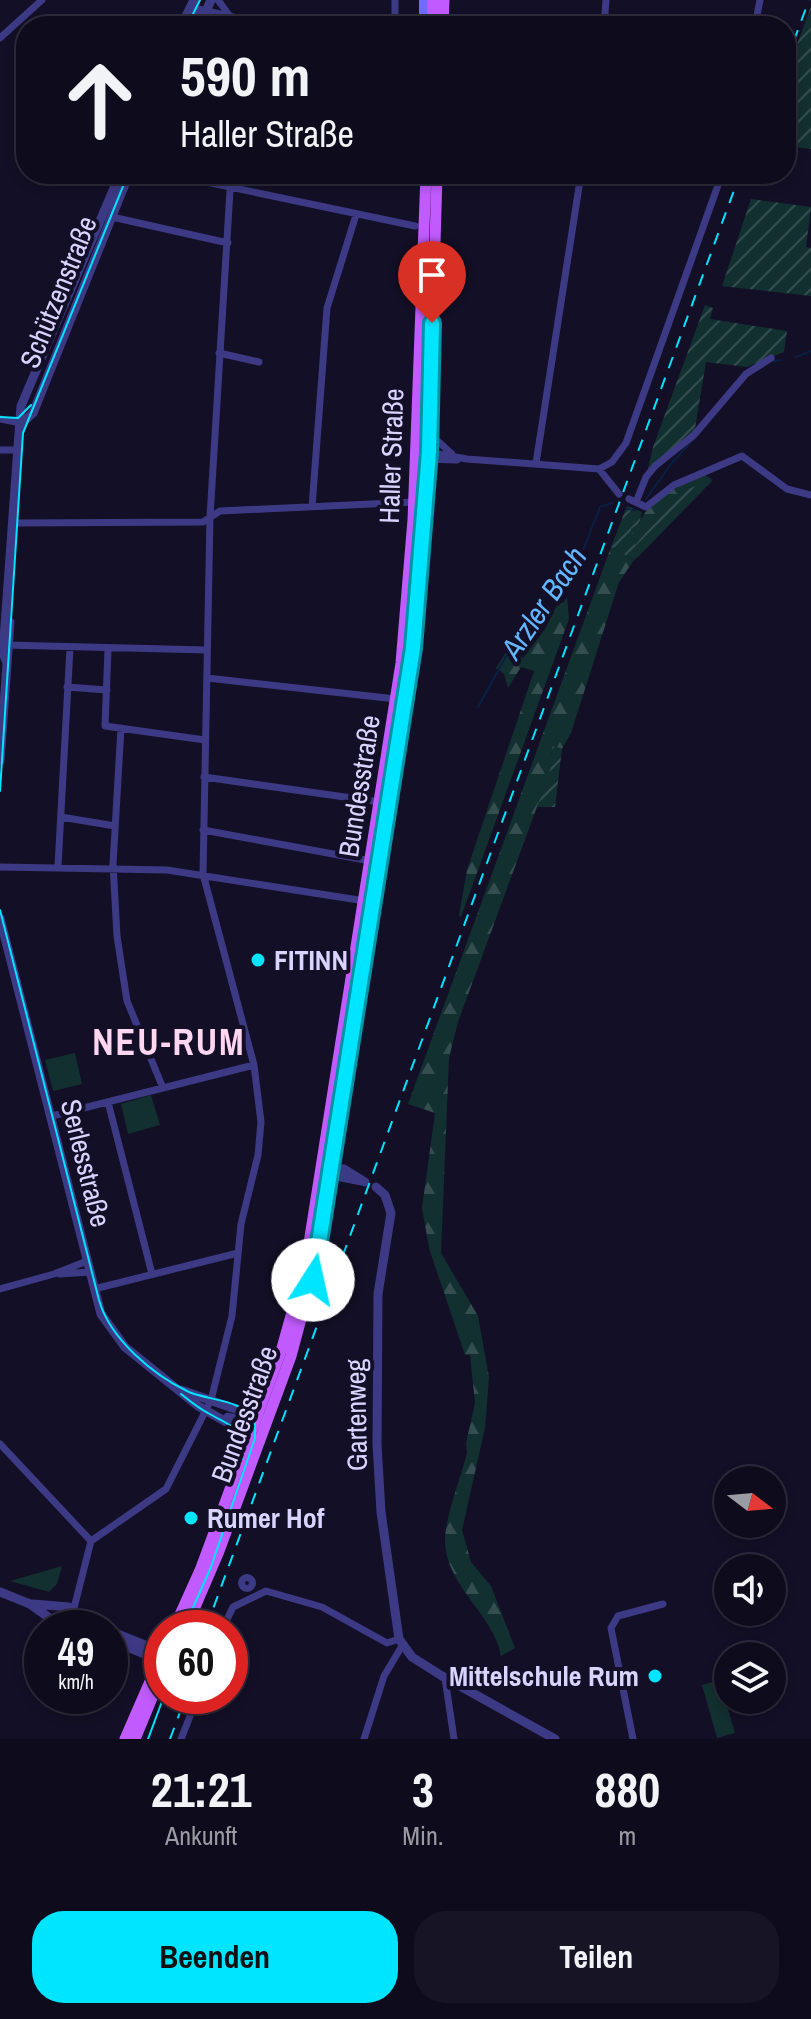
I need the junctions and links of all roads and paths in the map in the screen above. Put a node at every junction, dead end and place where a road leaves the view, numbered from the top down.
1 (42, 0) edge
2 (218, 0) edge
3 (192, 3) edge
4 (209, 4) edge
5 (24, 16) edge
6 (228, 16) edge
7 (231, 16) edge
8 (16, 24) edge
9 (0, 38) edge
10 (116, 184) edge
11 (125, 184) edge
12 (216, 184) edge
13 (426, 184) edge
14 (437, 184) edge
15 (579, 184) edge
16 (718, 184) edge
17 (231, 187) junction
18 (356, 215) junction
19 (112, 217) junction
20 (415, 226) dead end
21 (228, 243) junction
22 (219, 353) junction
23 (771, 358) dead end
24 (259, 362) dead end
25 (0, 419) edge
26 (22, 423) junction
27 (428, 432) junction
28 (0, 450) edge
29 (19, 450) junction
30 (416, 455) junction
31 (428, 456) junction
32 (457, 457) junction
33 (467, 459) junction
34 (536, 463) junction
35 (599, 469) junction
36 (619, 494) dead end
37 (811, 495) edge
38 (414, 502) junction
39 (312, 507) junction
40 (210, 517) junction
41 (13, 523) junction
42 (408, 642) junction
43 (70, 648) junction
44 (108, 649) junction
45 (6, 650) edge
46 (207, 650) junction
47 (207, 678) junction
48 (67, 687) junction
49 (107, 690) junction
50 (397, 699) junction
51 (121, 728) junction
52 (205, 740) junction
53 (0, 761) edge
54 (204, 777) junction
55 (380, 802) junction
56 (61, 817) junction
57 (115, 826) junction
58 (203, 830) junction
59 (371, 861) junction
60 (58, 866) junction
61 (0, 867) edge
62 (113, 867) junction
63 (203, 874) junction
64 (365, 901) junction
65 (0, 918) edge
66 (254, 1065) junction
67 (163, 1088) junction
68 (108, 1102) junction
69 (52, 1116) junction
70 (328, 1171) junction
71 (376, 1187) dead end
72 (238, 1253) junction
73 (87, 1261) junction
74 (90, 1272) junction
75 (54, 1274) junction
76 (152, 1274) junction
77 (0, 1289) edge
78 (94, 1289) junction
79 (208, 1404) junction
80 (259, 1421) junction
81 (0, 1444) edge
82 (243, 1454) junction
83 (91, 1541) junction
84 (252, 1585) dead end
85 (266, 1591) junction
86 (0, 1592) edge
87 (30, 1604) junction
88 (663, 1604) dead end
89 (40, 1610) edge
90 (50, 1610) edge
91 (72, 1610) edge
92 (181, 1610) edge
93 (194, 1610) edge
94 (234, 1610) edge
95 (400, 1643) junction
96 (445, 1678) junction
97 (144, 1698) edge
98 (145, 1714) edge
99 (191, 1714) edge
100 (551, 1737) edge
101 (125, 1739) edge
102 (135, 1739) edge
103 (181, 1739) edge
104 (364, 1739) edge
105 (454, 1739) edge
106 (633, 1739) edge

1 - 5 street
2 - 7 street
3 - 4 street
4 - 6 street
8 - 9 street
10 - 26 street, Schützenstraße
11 - 19 street, Schützenstraße
12 - 17 street
13 - 30 main road, Haller Straße
14 - 27 main road, Haller Straße
15 - 34 street
16 - 35 street
17 - 18 street
17 - 21 street
18 - 20 street
18 - 39 street
19 - 21 street
19 - 26 street, Schützenstraße
21 - 22 street
22 - 24 street
22 - 40 street
23 - 37 street
25 - 26 street
26 - 29 street, Schützenstraße
27 - 31 main road, Haller Straße
27 - 32 street
28 - 29 street
29 - 41 street, Schützenstraße
30 - 31 street
30 - 38 main road, Haller Straße
31 - 32 street
31 - 33 street
31 - 42 main road, Haller Straße
32 - 33 street
33 - 34 street
34 - 35 street
35 - 36 street
38 - 39 street
38 - 42 main road, Haller Straße
39 - 40 street
40 - 41 street
40 - 46 street
41 - 45 street, Schützenstraße
42 - 50 main road, Bundesstraße
42 - 70 main road, Bundesstraße
43 - 44 street
43 - 45 street
43 - 48 street
44 - 46 street
44 - 49 street
45 - 53 street
46 - 47 street
47 - 50 street
47 - 52 street
48 - 49 street
48 - 56 street
49 - 51 street
50 - 55 main road, Bundesstraße
51 - 52 street
51 - 57 street
52 - 54 street
54 - 55 street
54 - 58 street
55 - 59 main road, Bundesstraße
56 - 57 street
56 - 60 street
57 - 62 street
58 - 59 street
58 - 63 street
59 - 64 main road, Bundesstraße
60 - 61 street
60 - 62 street
62 - 63 street
62 - 67 street
63 - 64 street
63 - 66 street
64 - 70 main road, Bundesstraße
65 - 69 street, Serlesstraße
66 - 67 street
66 - 72 street
67 - 68 street
68 - 69 street
68 - 76 street
69 - 73 street, Serlesstraße
70 - 80 main road, Bundesstraße
71 - 95 street, Gartenweg
72 - 76 street
72 - 79 street
73 - 74 street, Serlesstraße
73 - 75 street
74 - 75 street
74 - 78 street, Serlesstraße
75 - 77 street
76 - 78 street
78 - 79 street, Serlesstraße
79 - 80 street, Serlesstraße
79 - 82 street, Serlesstraße
79 - 83 street
80 - 82 main road, Bundesstraße
80 - 93 main road, Bundesstraße
81 - 83 street
82 - 92 main road, Bundesstraße
83 - 91 street
84 - 85 street
85 - 94 street
85 - 95 street
86 - 87 street
87 - 89 street
87 - 90 street
88 - 106 street
95 - 96 street
95 - 104 street
96 - 100 street
96 - 105 street
97 - 101 main road
98 - 102 main road
99 - 103 street

